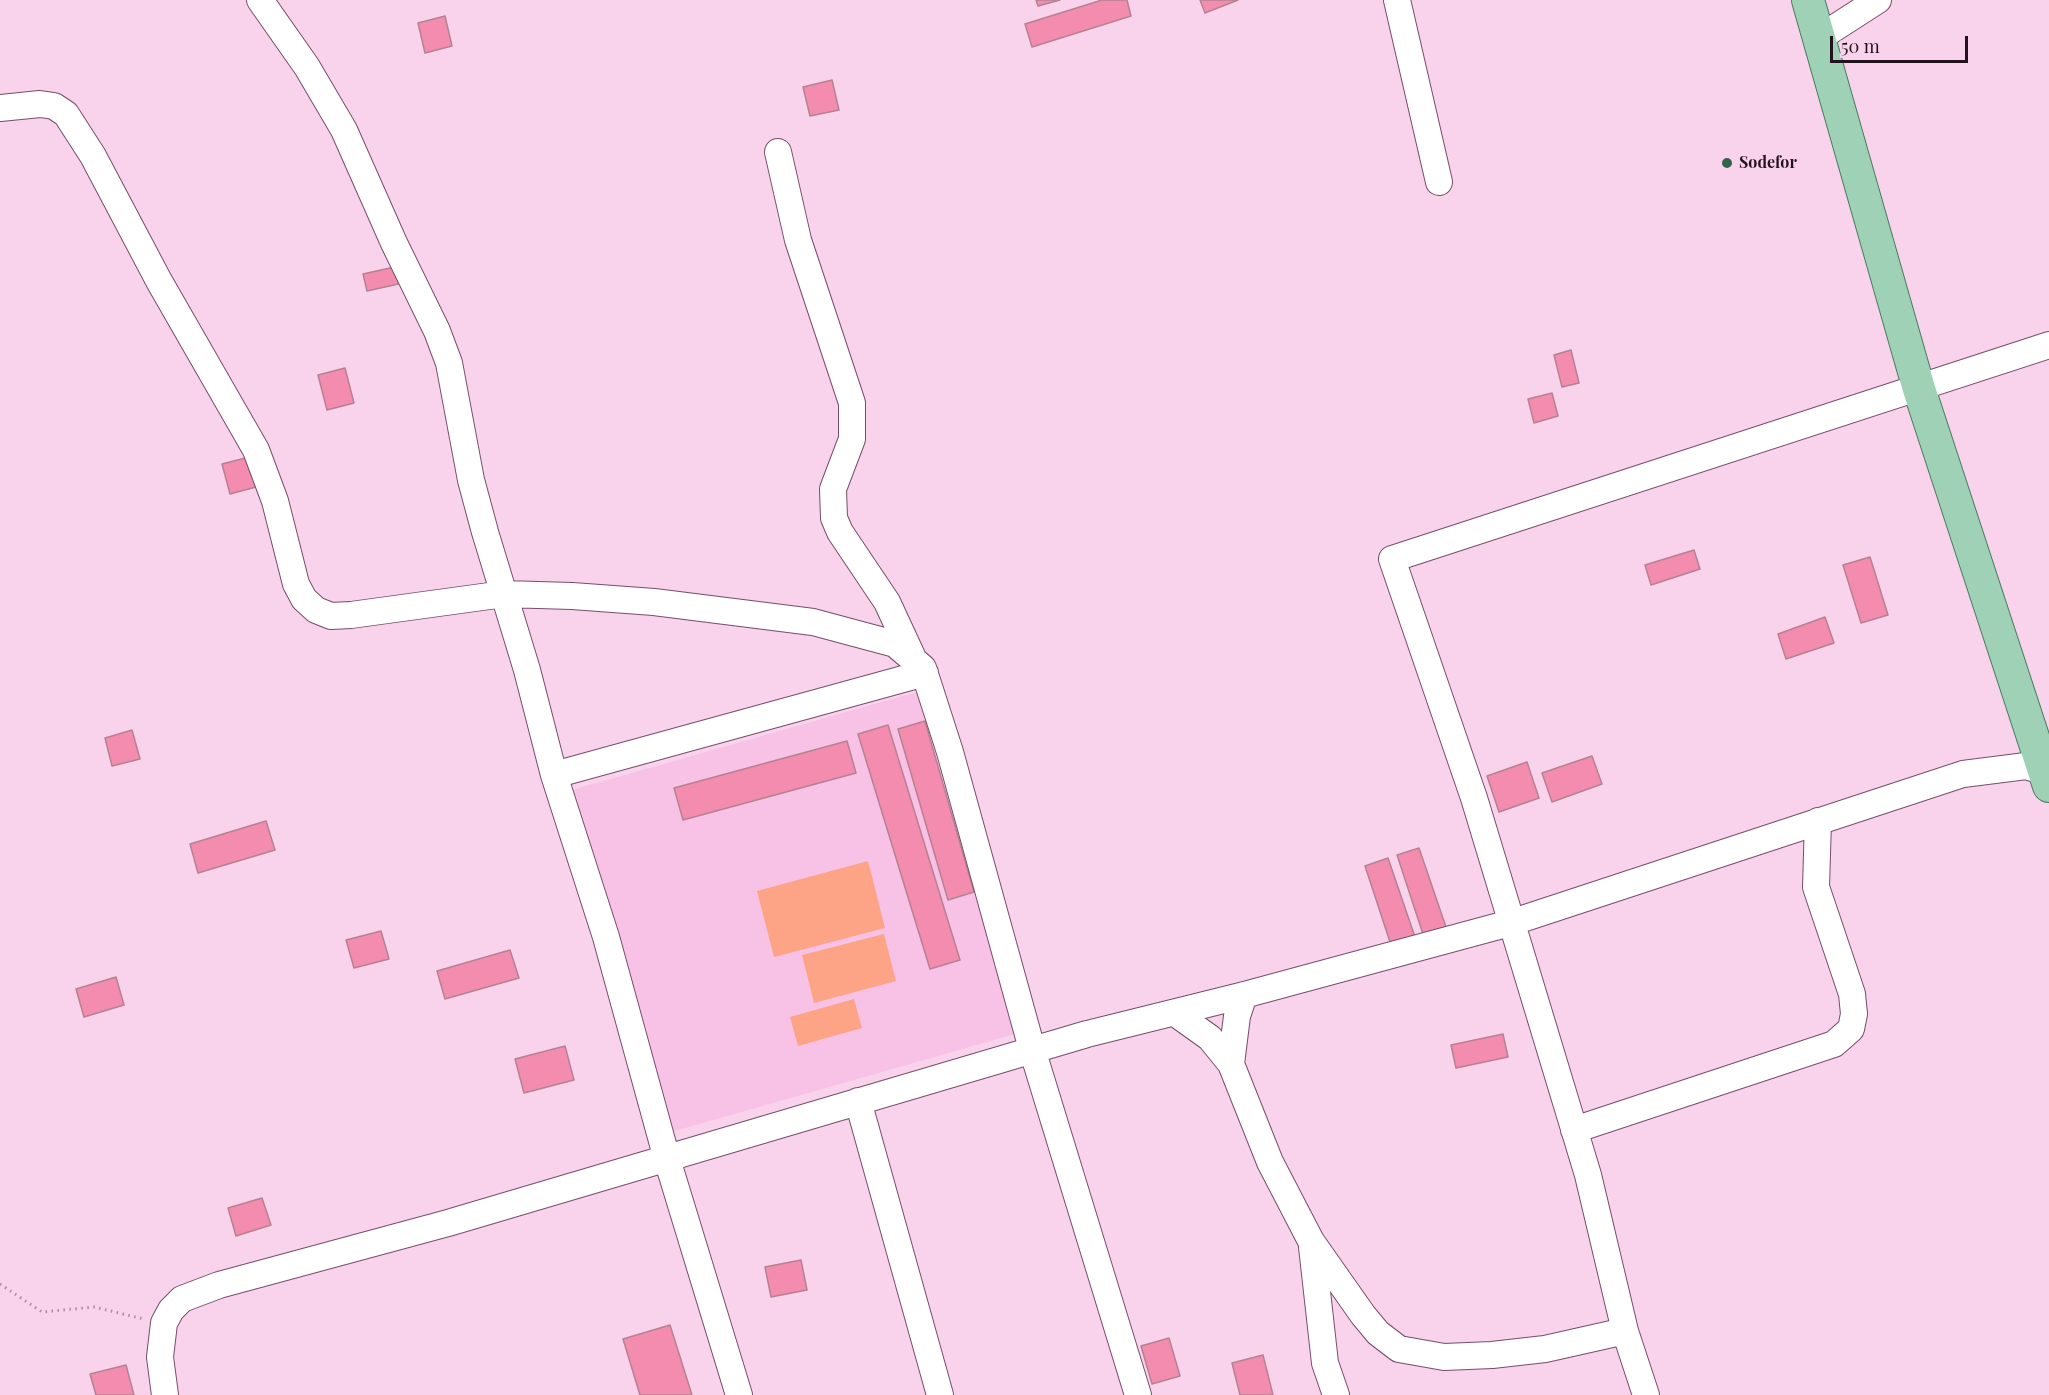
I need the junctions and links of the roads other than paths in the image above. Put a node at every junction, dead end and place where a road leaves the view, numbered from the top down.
1 (260, 0) edge
2 (1397, 0) edge
3 (1808, 0) edge
4 (1878, 0) edge
5 (1819, 38) junction
6 (0, 108) edge
7 (778, 152) dead end
8 (1439, 182) dead end
9 (2049, 345) edge
10 (1919, 389) junction
11 (504, 594) junction
12 (918, 665) junction
13 (554, 775) junction
14 (2048, 777) edge
15 (1818, 821) junction
16 (1510, 923) junction
17 (1244, 995) junction
18 (1175, 1012) junction
19 (1032, 1049) junction
20 (1231, 1064) junction
21 (858, 1101) junction
22 (1574, 1130) junction
23 (667, 1159) junction
24 (1311, 1241) junction
25 (1625, 1331) junction
26 (165, 1395) edge
27 (739, 1395) edge
28 (940, 1395) edge
29 (1138, 1395) edge
30 (1336, 1395) edge
31 (1646, 1395) edge

1 - 11 street
2 - 8 street
3 - 5 main road
4 - 5 street
5 - 10 main road
6 - 11 street
7 - 12 street
9 - 10 street
10 - 14 main road
10 - 16 street
11 - 12 street
11 - 13 street
12 - 13 street
12 - 19 street
13 - 23 street
14 - 15 street
15 - 16 street
15 - 22 street
16 - 17 street
16 - 22 street
17 - 18 street
17 - 20 street
18 - 19 street
18 - 20 street
19 - 21 street
19 - 29 street
20 - 24 street
21 - 23 street
21 - 28 street
22 - 25 street
23 - 26 street
23 - 27 street
24 - 25 street
24 - 30 street
25 - 31 street

